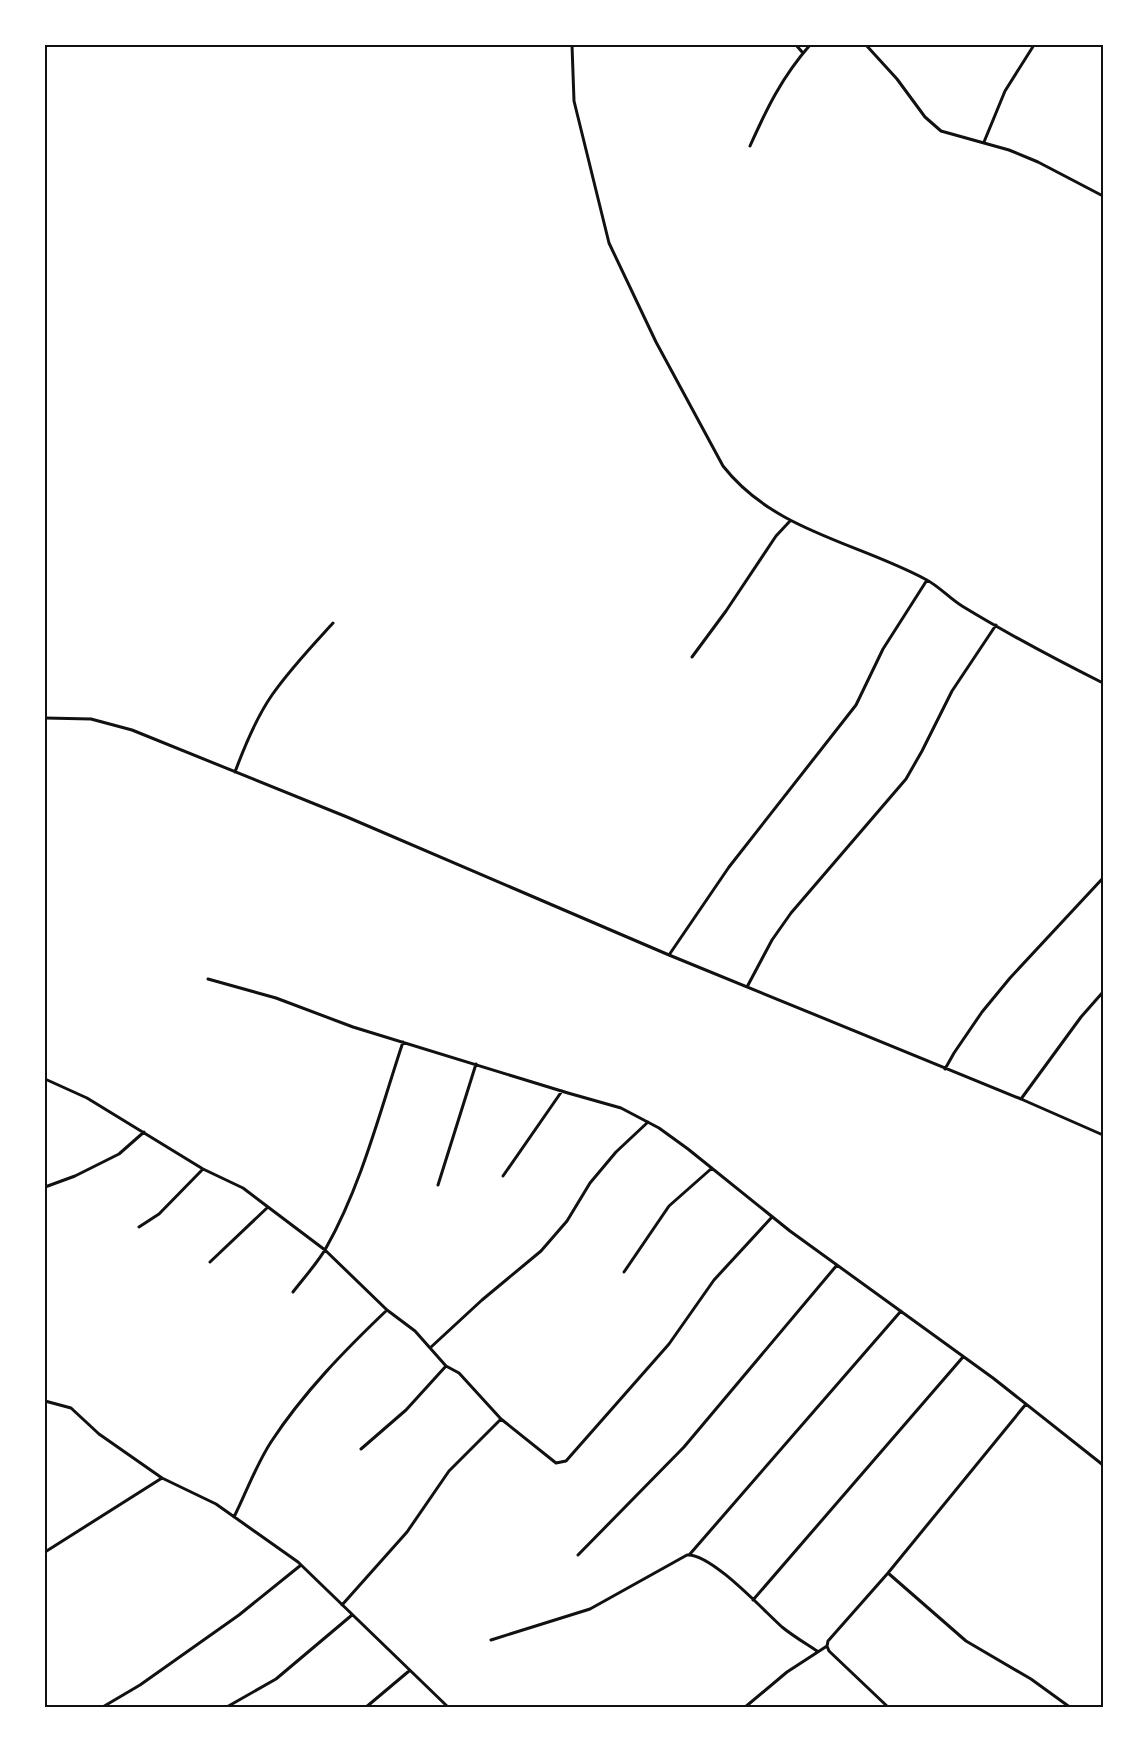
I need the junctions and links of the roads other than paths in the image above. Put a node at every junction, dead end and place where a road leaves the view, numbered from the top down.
1 (572, 45) edge
2 (796, 45) edge
3 (810, 45) edge
4 (866, 45) edge
5 (1034, 45) edge
6 (803, 53) junction
7 (984, 142) junction
8 (750, 146) dead end
9 (1103, 196) edge
10 (790, 521) junction
11 (927, 580) junction
12 (333, 622) dead end
13 (996, 625) junction
14 (692, 657) dead end
15 (1103, 683) edge
16 (45, 718) edge
17 (235, 771) junction
18 (1103, 878) edge
19 (669, 955) junction
20 (208, 979) dead end
21 (747, 987) junction
22 (1103, 992) edge
23 (403, 1042) junction
24 (476, 1064) junction
25 (945, 1069) junction
26 (45, 1079) edge
27 (562, 1091) junction
28 (1021, 1099) junction
29 (648, 1122) junction
30 (144, 1132) junction
31 (1103, 1135) edge
32 (712, 1168) junction
33 (203, 1169) junction
34 (503, 1176) dead end
35 (438, 1185) dead end
36 (45, 1187) edge
37 (268, 1207) junction
38 (772, 1216) junction
39 (139, 1227) dead end
40 (325, 1250) junction
41 (210, 1263) dead end
42 (837, 1265) junction
43 (624, 1272) dead end
44 (293, 1292) dead end
45 (387, 1310) junction
46 (901, 1311) junction
47 (430, 1348) junction
48 (963, 1357) junction
49 (446, 1366) junction
50 (45, 1401) edge
51 (1026, 1404) junction
52 (501, 1419) junction
53 (361, 1449) dead end
54 (1103, 1465) edge
55 (162, 1478) junction
56 (234, 1517) junction
57 (45, 1552) edge
58 (690, 1554) junction
59 (578, 1555) dead end
60 (301, 1565) junction
61 (888, 1573) junction
62 (753, 1600) junction
63 (342, 1605) junction
64 (352, 1614) junction
65 (491, 1641) dead end
66 (826, 1646) junction
67 (817, 1652) junction
68 (410, 1671) junction
69 (101, 1708) edge
70 (225, 1708) edge
71 (365, 1708) edge
72 (449, 1708) edge
73 (744, 1708) edge
74 (889, 1708) edge
75 (1071, 1708) edge

1 - 10 street
2 - 6 street
3 - 6 street
4 - 7 street
5 - 7 street
6 - 8 street
7 - 9 street
10 - 11 street
10 - 14 street
11 - 13 street
11 - 19 street
12 - 17 street
13 - 15 street
13 - 21 street
16 - 17 street
17 - 19 street
18 - 25 street
19 - 21 street
20 - 23 street
21 - 25 street
22 - 28 street
23 - 24 street
23 - 40 street
24 - 27 street
24 - 35 street
25 - 28 street
26 - 30 street
27 - 29 street
27 - 34 street
28 - 31 street
29 - 32 street
29 - 47 street
30 - 33 street
30 - 36 street
32 - 38 street
32 - 43 street
33 - 37 street
33 - 39 street
37 - 40 street
37 - 41 street
38 - 42 street
38 - 52 street
40 - 44 street
40 - 45 street
42 - 46 street
42 - 59 street
45 - 47 street
45 - 56 street
46 - 48 street
46 - 58 street
47 - 49 street
48 - 51 street
48 - 62 street
49 - 52 street
49 - 53 street
50 - 55 street
51 - 54 street
51 - 61 street
52 - 63 street
55 - 56 street
55 - 57 street
56 - 60 street
58 - 62 street
58 - 65 street
60 - 63 street
60 - 69 street
61 - 66 street
61 - 75 street
62 - 67 street
63 - 64 street
64 - 68 street
64 - 70 street
66 - 67 street
66 - 74 street
67 - 73 street
68 - 71 street
68 - 72 street

